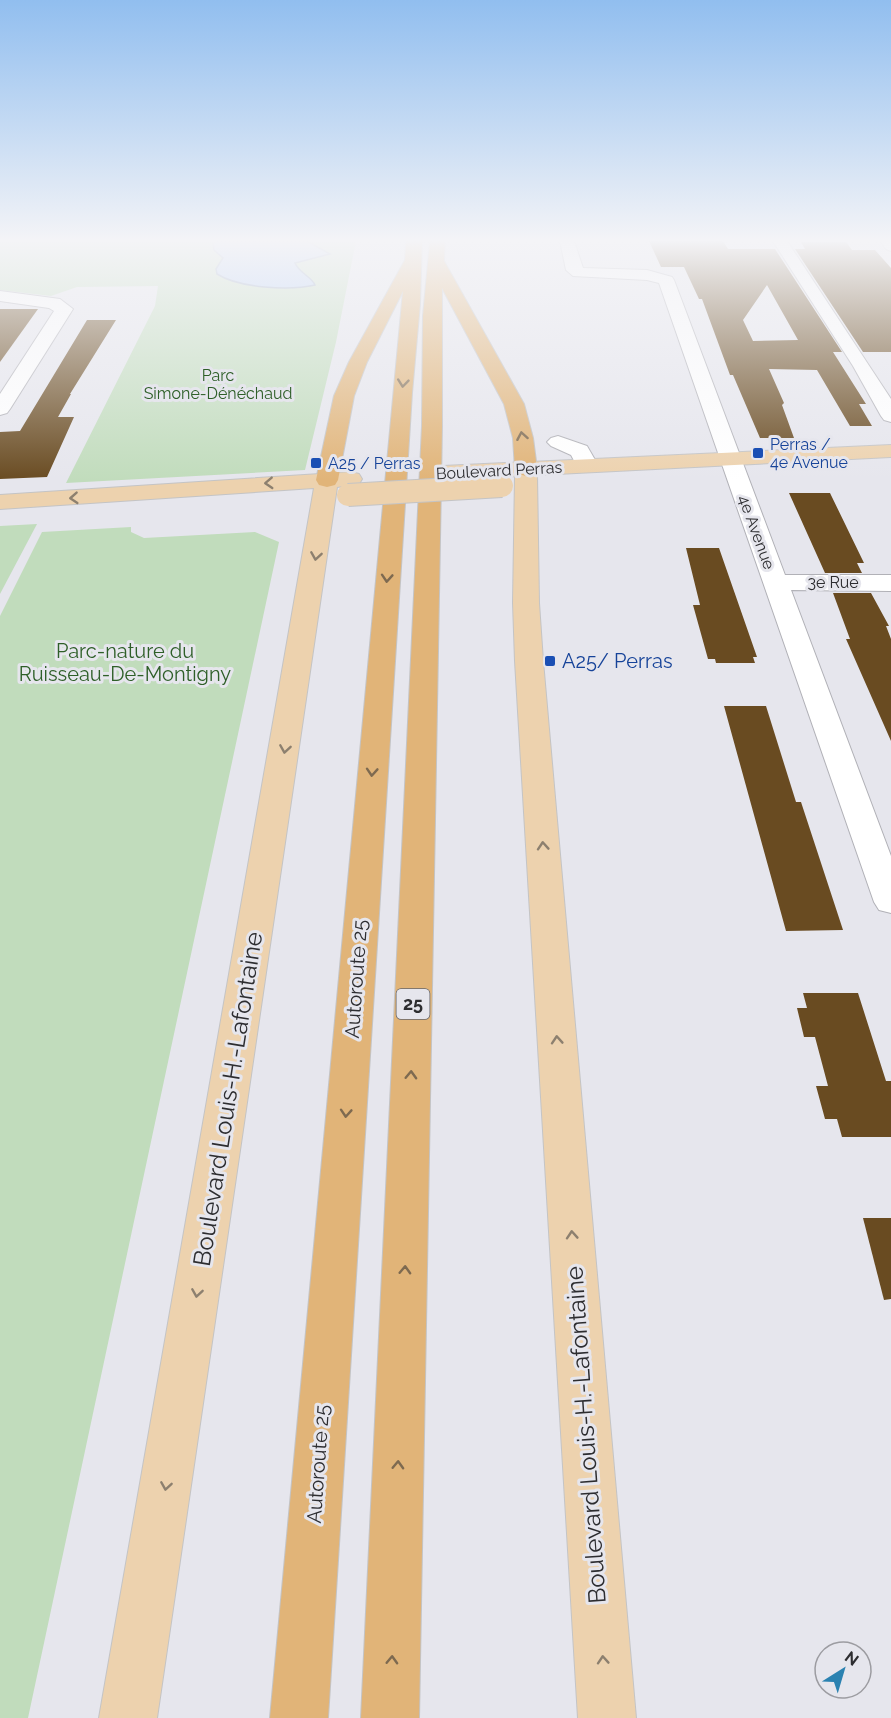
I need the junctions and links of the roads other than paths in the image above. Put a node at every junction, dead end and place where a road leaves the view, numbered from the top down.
1 (56, 321) edge
2 (378, 321) edge
3 (409, 321) edge
4 (432, 321) edge
5 (469, 321) edge
6 (681, 321) edge
7 (833, 321) edge
8 (862, 366) junction
9 (881, 366) dead end
10 (0, 409) edge
11 (891, 416) edge
12 (558, 442) dead end
13 (891, 451) edge
14 (587, 465) junction
15 (734, 468) junction
16 (891, 470) edge
17 (515, 478) junction
18 (337, 488) junction
19 (0, 502) edge
20 (0, 518) edge
21 (775, 582) junction
22 (891, 583) edge
23 (891, 902) edge
24 (128, 1718) edge
25 (298, 1718) edge
26 (390, 1718) edge
27 (607, 1718) edge

1 - 10 street
2 - 18 highway
3 -> 25 highway, Autoroute 25
26 -> 4 highway, 25
17 -> 5 highway
6 - 15 street, 4e Avenue
7 - 8 street
8 - 9 street
8 - 11 street
12 - 14 street
13 - 15 main road, Boulevard Perras
14 - 15 main road, Boulevard Perras
14 - 17 main road, Boulevard Perras
15 - 16 main road, Boulevard Perras
15 - 17 main road, Boulevard Perras
15 - 21 street, 4e Avenue
17 - 18 main road, Boulevard Perras, bridge
27 -> 17 main road, Boulevard Louis-H.-Lafontaine
18 -> 19 main road, Boulevard Perras
18 - 20 main road, Boulevard Perras
18 -> 24 main road, Boulevard Louis-H.-Lafontaine
21 - 22 street, 3e Rue
21 - 23 street, 4e Avenue

